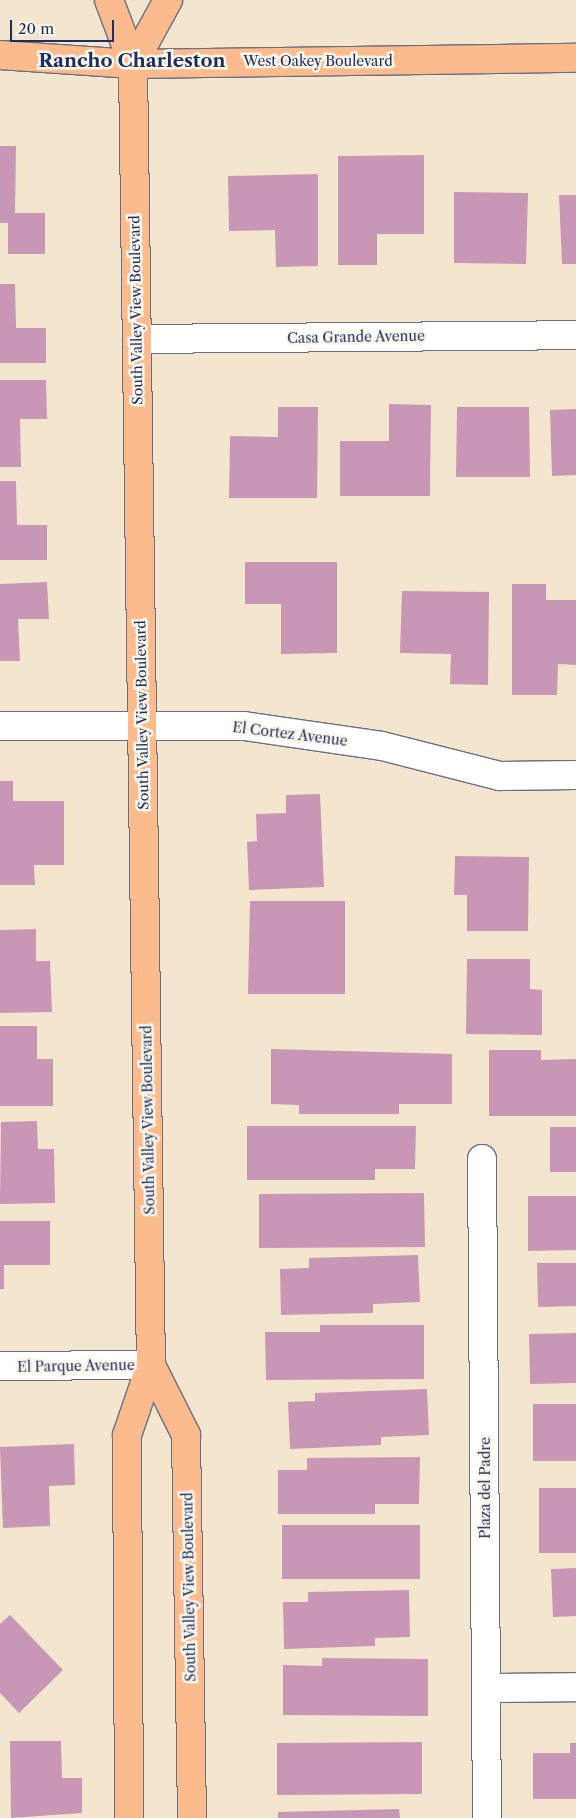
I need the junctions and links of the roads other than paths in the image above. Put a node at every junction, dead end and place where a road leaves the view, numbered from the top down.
1 (108, 0) edge
2 (168, 0) edge
3 (0, 55) edge
4 (576, 58) edge
5 (133, 64) junction
6 (576, 335) edge
7 (137, 339) junction
8 (142, 724) junction
9 (0, 726) edge
10 (576, 775) edge
11 (482, 1159) dead end
12 (151, 1365) junction
13 (0, 1366) edge
14 (576, 1687) edge
15 (486, 1688) junction
16 (129, 1818) edge
17 (192, 1818) edge
18 (487, 1818) edge

1 - 5 main road, South Valley View Boulevard
2 - 5 main road, South Valley View Boulevard
3 - 5 main road, West Oakey Boulevard
4 - 5 main road, West Oakey Boulevard
5 - 7 main road, South Valley View Boulevard
6 - 7 street, Casa Grande Avenue
7 - 8 main road, South Valley View Boulevard
8 - 9 street, El Cortez Avenue
8 - 10 street, El Cortez Avenue
8 - 12 main road, South Valley View Boulevard
11 - 15 street, Plaza del Padre
12 - 13 street, El Parque Avenue
12 - 16 main road, South Valley View Boulevard
12 - 17 main road, South Valley View Boulevard
14 - 15 street
15 - 18 street, Plaza del Padre

